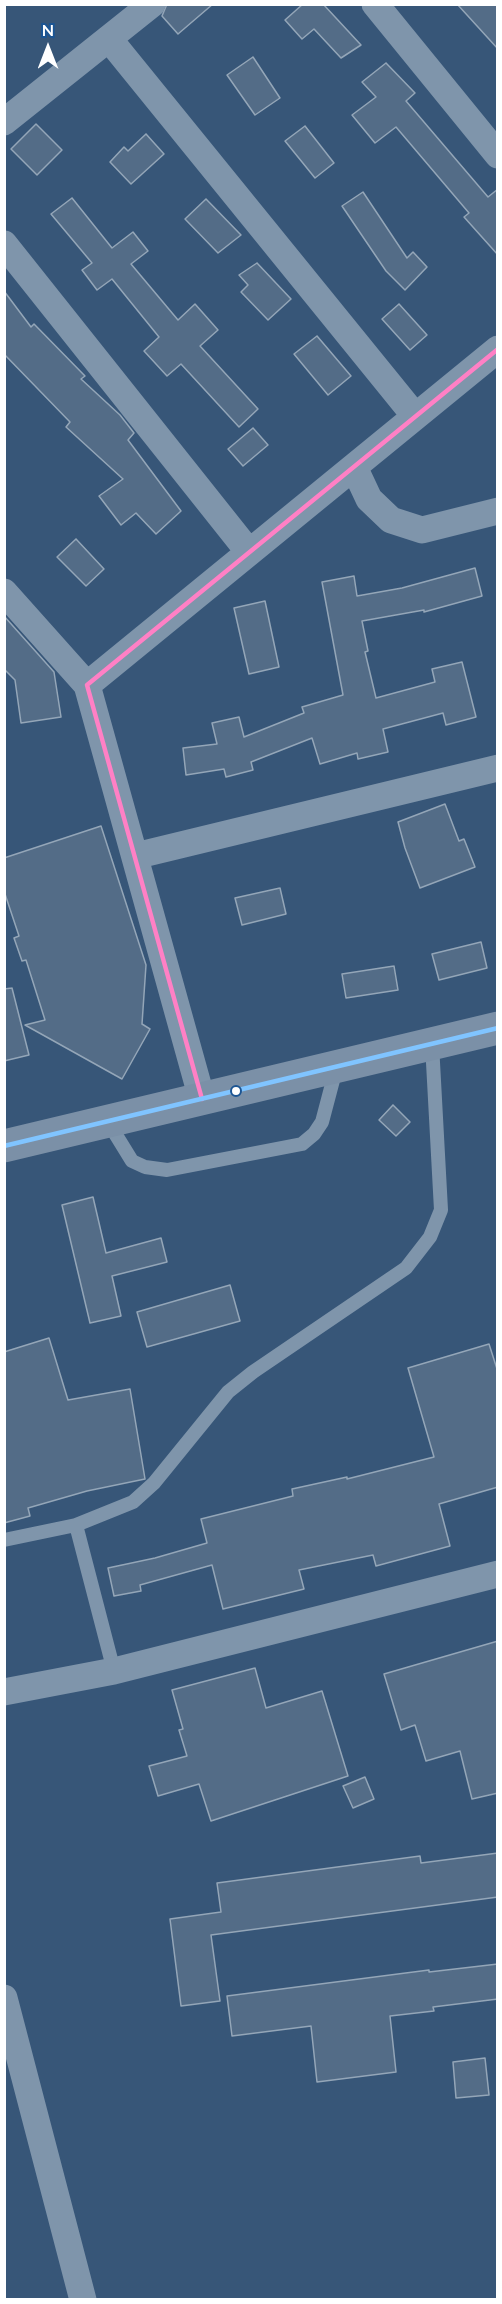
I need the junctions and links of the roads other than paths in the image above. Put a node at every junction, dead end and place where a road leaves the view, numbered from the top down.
1 (152, 4) edge
2 (375, 4) edge
3 (109, 39) junction
4 (4, 122) edge
5 (498, 155) edge
6 (4, 244) edge
7 (498, 348) edge
8 (415, 416) junction
9 (354, 467) junction
10 (498, 511) edge
11 (249, 552) junction
12 (4, 592) edge
13 (87, 685) junction
14 (498, 768) edge
15 (135, 856) junction
16 (498, 1028) edge
17 (432, 1044) junction
18 (336, 1068) junction
19 (202, 1099) junction
20 (107, 1120) junction
21 (4, 1146) edge
22 (76, 1525) junction
23 (4, 1540) edge
24 (498, 1574) edge
25 (114, 1671) junction
26 (4, 1692) edge
27 (4, 1998) edge
28 (9, 2037) edge
29 (83, 2300) edge

1 - 3 street
2 - 5 street
3 - 4 street
3 - 8 street
6 - 11 street
7 - 8 street
8 - 9 street
9 - 10 street
9 - 11 street
11 - 13 street
12 - 13 street
13 - 15 street
14 - 15 street
15 - 19 street
16 - 17 street
17 - 18 street
17 - 22 lane
18 - 19 street
18 - 20 lane
19 - 20 street
20 - 21 street
22 - 23 lane
22 - 25 lane
24 - 25 street
25 - 26 street
27 - 28 street
28 - 29 street

